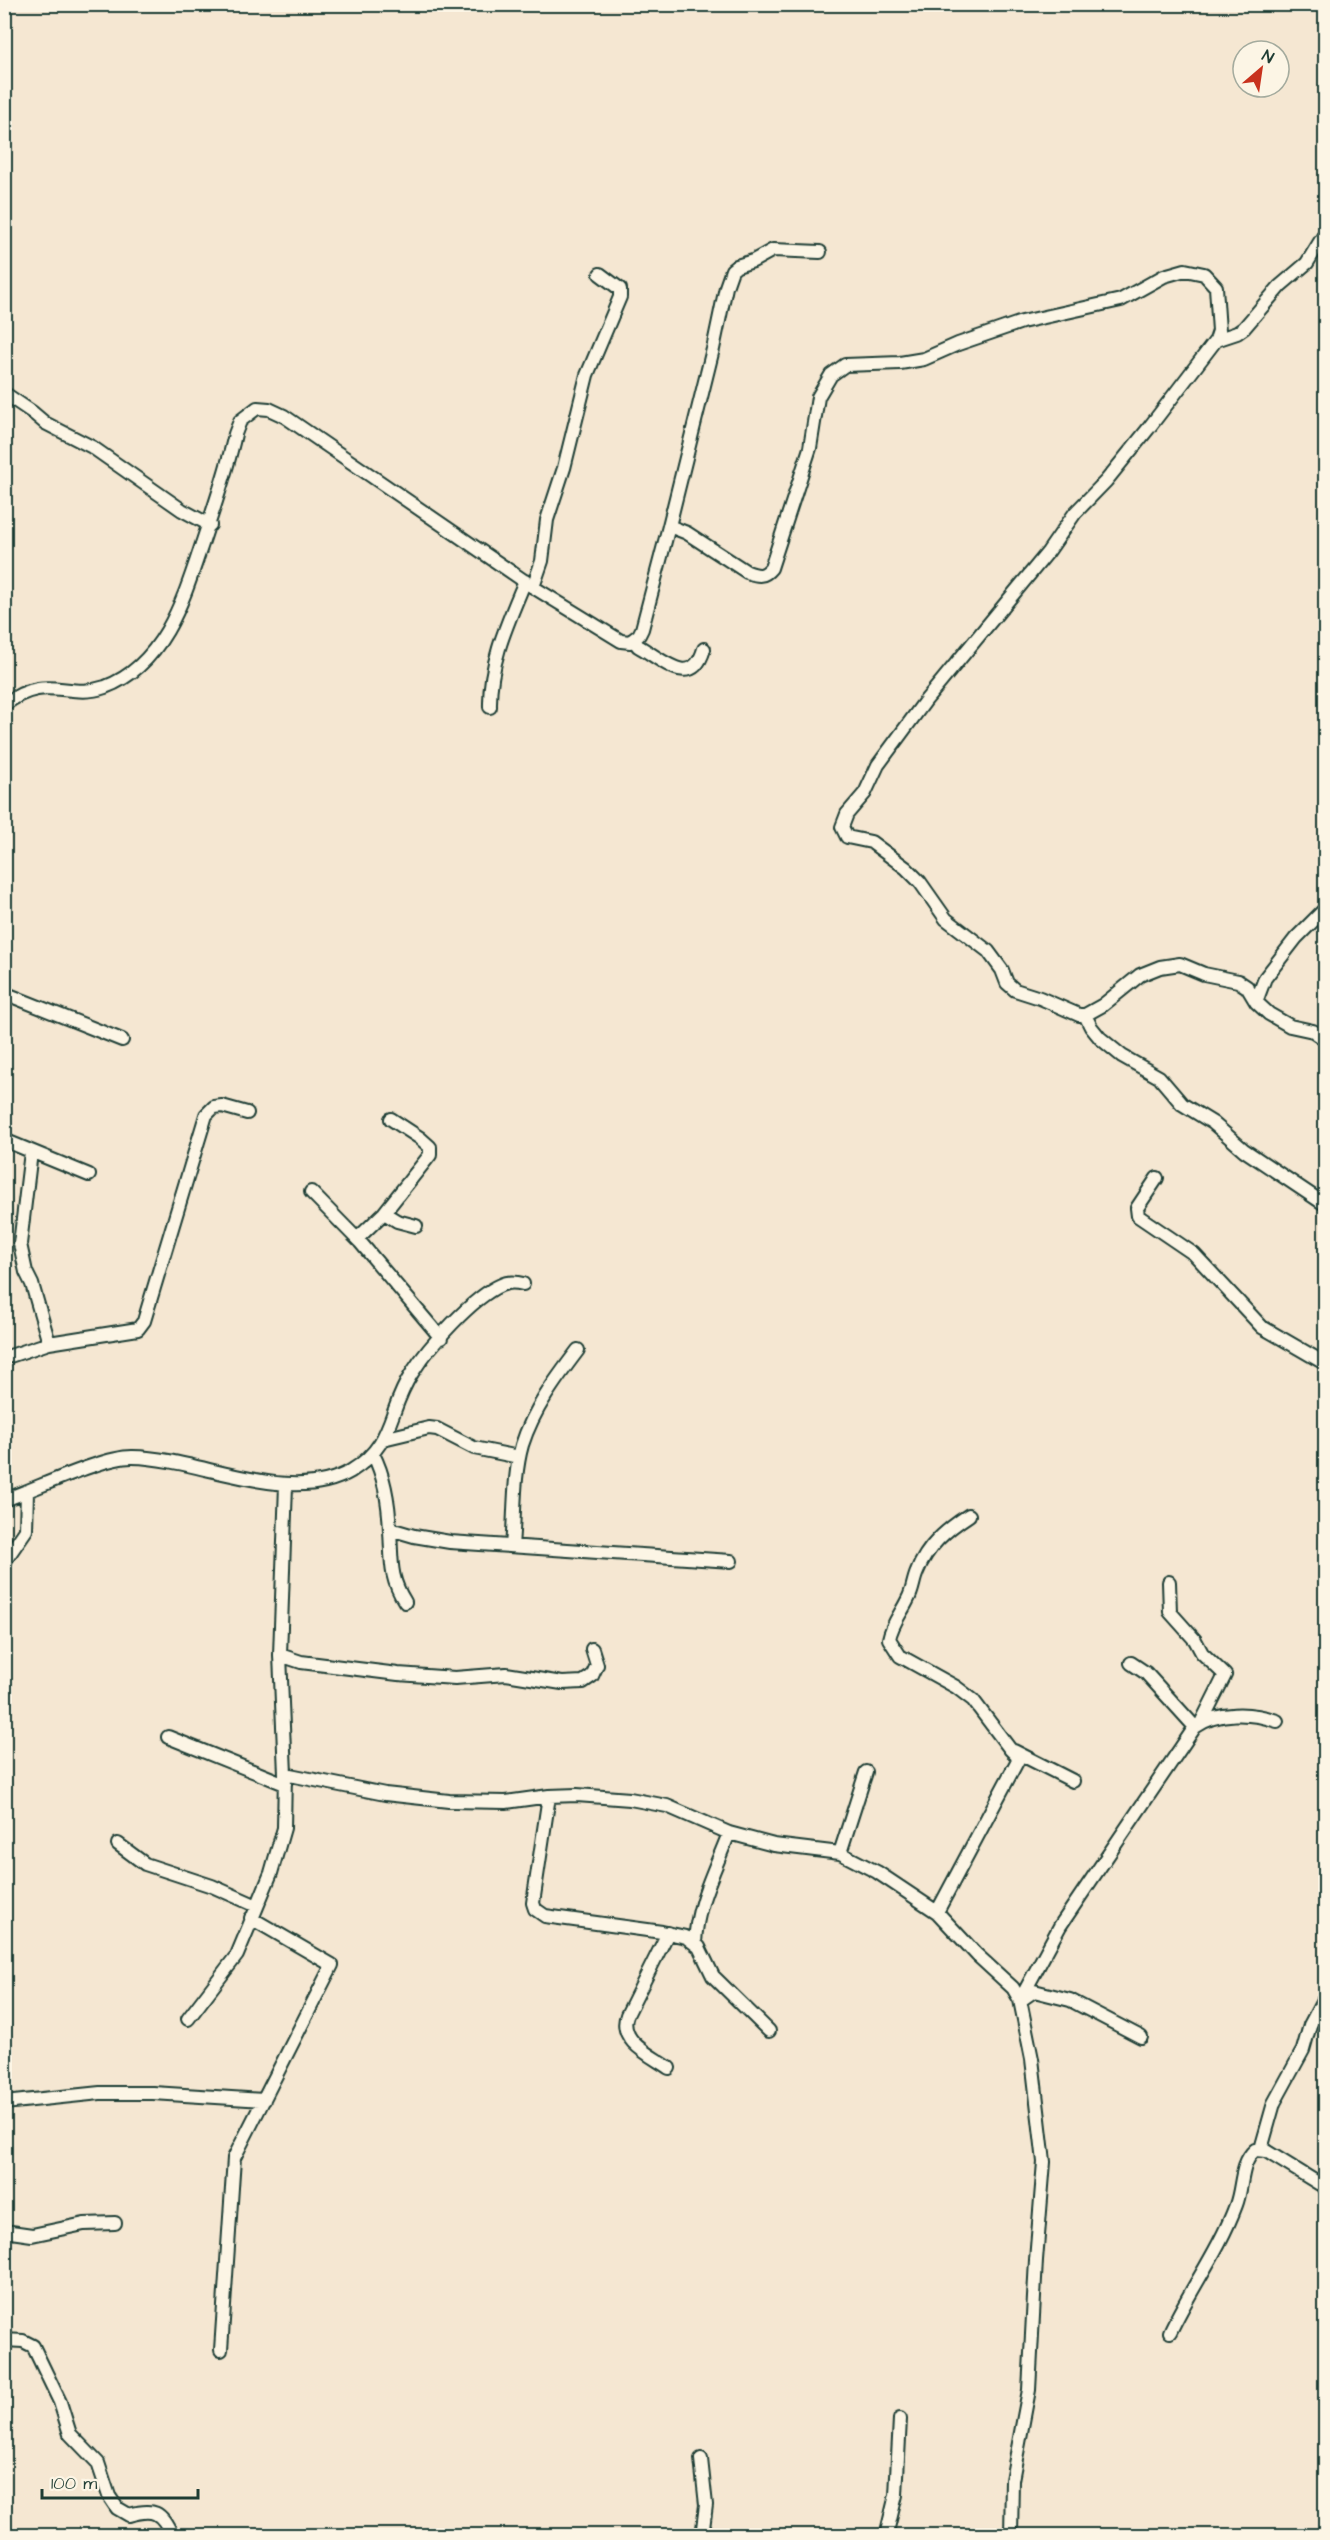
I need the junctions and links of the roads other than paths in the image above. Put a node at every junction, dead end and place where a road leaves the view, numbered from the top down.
1 (1326, 232) edge
2 (820, 252) dead end
3 (600, 274) dead end
4 (1216, 340) junction
5 (4, 393) edge
6 (210, 525) junction
7 (669, 526) junction
8 (529, 584) junction
9 (634, 640) junction
10 (704, 649) dead end
11 (4, 705) edge
12 (490, 707) dead end
13 (1326, 908) edge
14 (4, 993) edge
15 (1256, 1002) junction
16 (1085, 1016) junction
17 (122, 1040) dead end
18 (1326, 1040) edge
19 (247, 1113) dead end
20 (391, 1119) dead end
21 (4, 1140) edge
22 (31, 1152) junction
23 (89, 1175) dead end
24 (1157, 1178) dead end
25 (311, 1191) dead end
26 (1326, 1205) edge
27 (384, 1213) junction
28 (416, 1226) dead end
29 (357, 1239) junction
30 (523, 1284) dead end
31 (441, 1338) junction
32 (49, 1343) junction
33 (578, 1350) dead end
34 (4, 1358) edge
35 (1326, 1364) edge
36 (383, 1439) junction
37 (372, 1454) junction
38 (519, 1457) junction
39 (286, 1485) junction
40 (27, 1492) junction
41 (4, 1500) edge
42 (969, 1515) dead end
43 (390, 1529) junction
44 (512, 1546) junction
45 (731, 1561) dead end
46 (4, 1562) edge
47 (1169, 1582) dead end
48 (405, 1602) dead end
49 (592, 1649) dead end
50 (280, 1655) junction
51 (1131, 1663) dead end
52 (1277, 1721) dead end
53 (1198, 1725) junction
54 (168, 1737) dead end
55 (1010, 1749) junction
56 (866, 1772) dead end
57 (285, 1779) junction
58 (1073, 1781) dead end
59 (549, 1796) junction
60 (729, 1833) junction
61 (118, 1844) dead end
62 (840, 1853) junction
63 (257, 1906) junction
64 (937, 1912) junction
65 (251, 1918) junction
66 (668, 1933) junction
67 (691, 1941) junction
68 (1326, 1995) edge
69 (1020, 2000) junction
70 (188, 2019) dead end
71 (769, 2031) dead end
72 (1141, 2037) dead end
73 (669, 2068) dead end
74 (264, 2100) junction
75 (4, 2103) edge
76 (1261, 2149) junction
77 (1326, 2188) edge
78 (115, 2223) dead end
79 (4, 2231) edge
80 (1170, 2332) dead end
81 (4, 2340) edge
82 (221, 2350) dead end
83 (900, 2419) dead end
84 (701, 2459) dead end
85 (172, 2535) edge
86 (702, 2535) edge
87 (886, 2535) edge
88 (1011, 2535) edge

1 - 4 street
2 - 7 street
3 - 8 street
4 - 7 street
4 - 16 street
5 - 6 street
6 - 8 street
6 - 11 street
7 - 9 street
8 - 9 street
8 - 12 street
9 - 10 street
13 - 15 street
14 - 17 street
15 - 16 street
15 - 18 street
16 - 26 street
19 - 32 street
20 - 27 street
21 - 22 street
22 - 23 street
22 - 32 street
24 - 35 street
25 - 29 street
27 - 28 street
27 - 29 street
29 - 31 street
30 - 31 street
31 - 36 street
32 - 34 street
33 - 38 street
36 - 37 street
36 - 38 street
37 - 39 street
37 - 43 street
38 - 44 street
39 - 40 street
39 - 50 street
40 - 41 street
40 - 46 street
42 - 55 street
43 - 44 street
43 - 48 street
44 - 45 street
47 - 53 street
49 - 50 street
50 - 57 street
51 - 53 street
52 - 53 street
53 - 69 street
54 - 57 street
55 - 58 street
55 - 64 street
56 - 62 street
57 - 59 street
57 - 63 street
59 - 60 street
59 - 66 street
60 - 62 street
60 - 67 street
61 - 63 street
62 - 64 street
63 - 65 street
64 - 69 street
65 - 70 street
65 - 74 street
66 - 67 street
66 - 73 street
67 - 71 street
68 - 76 street
69 - 72 street
69 - 88 street
74 - 75 street
74 - 82 street
76 - 77 street
76 - 80 street
78 - 79 street
81 - 85 street
83 - 87 street
84 - 86 street

